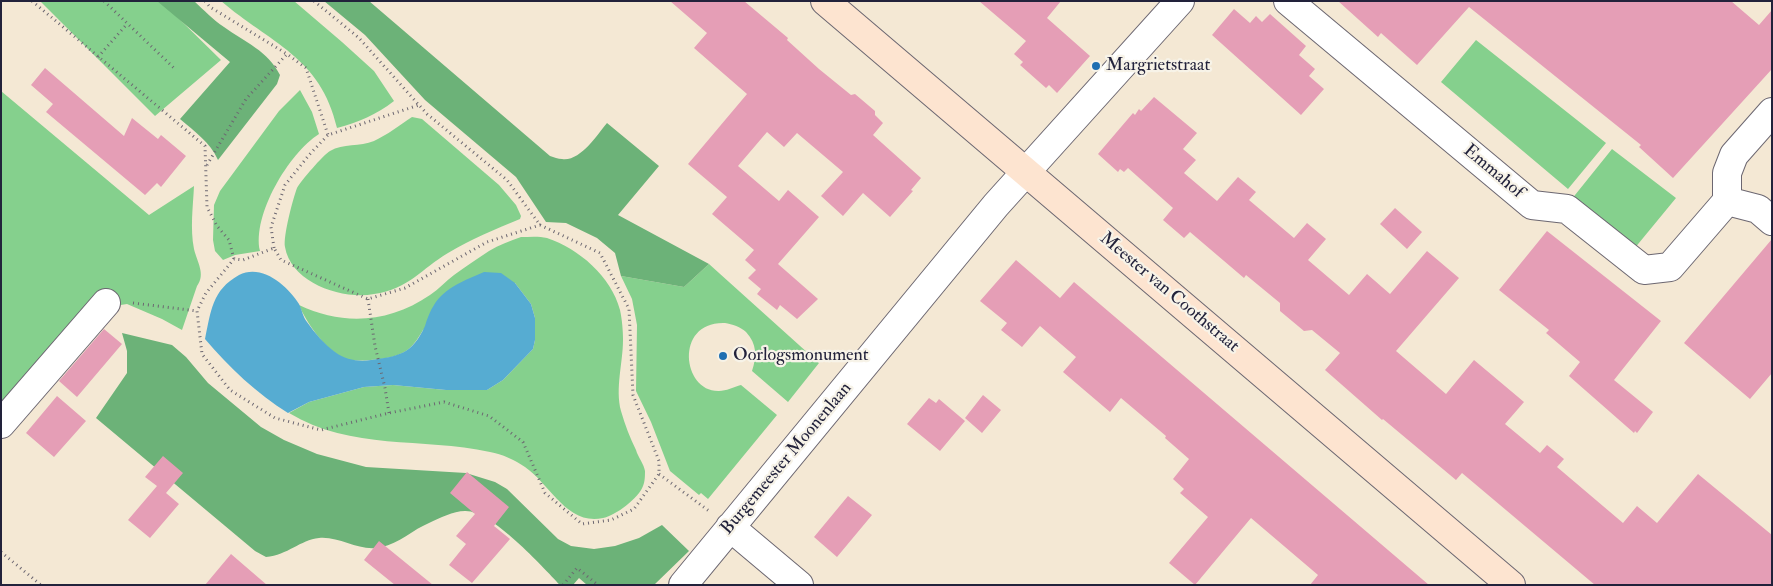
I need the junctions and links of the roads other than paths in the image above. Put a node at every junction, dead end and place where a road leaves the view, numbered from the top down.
1 (825, 1) edge
2 (1180, 1) edge
3 (1288, 1) edge
4 (1772, 112) edge
5 (1026, 173) junction
6 (1727, 201) junction
7 (1772, 221) edge
8 (106, 303) road end
9 (1, 424) edge
10 (730, 527) junction
11 (683, 585) edge
12 (799, 585) edge
13 (1512, 585) edge

1 - 5 street, Meester van Coothstraat
2 - 5 street
3 - 6 street, Emmahof
4 - 6 street
5 - 10 street, Burgemeester Moonenlaan
5 - 13 street, Meester van Coothstraat
6 - 7 street
8 - 9 street
10 - 11 street, Burgemeester Moonenlaan
10 - 12 street

